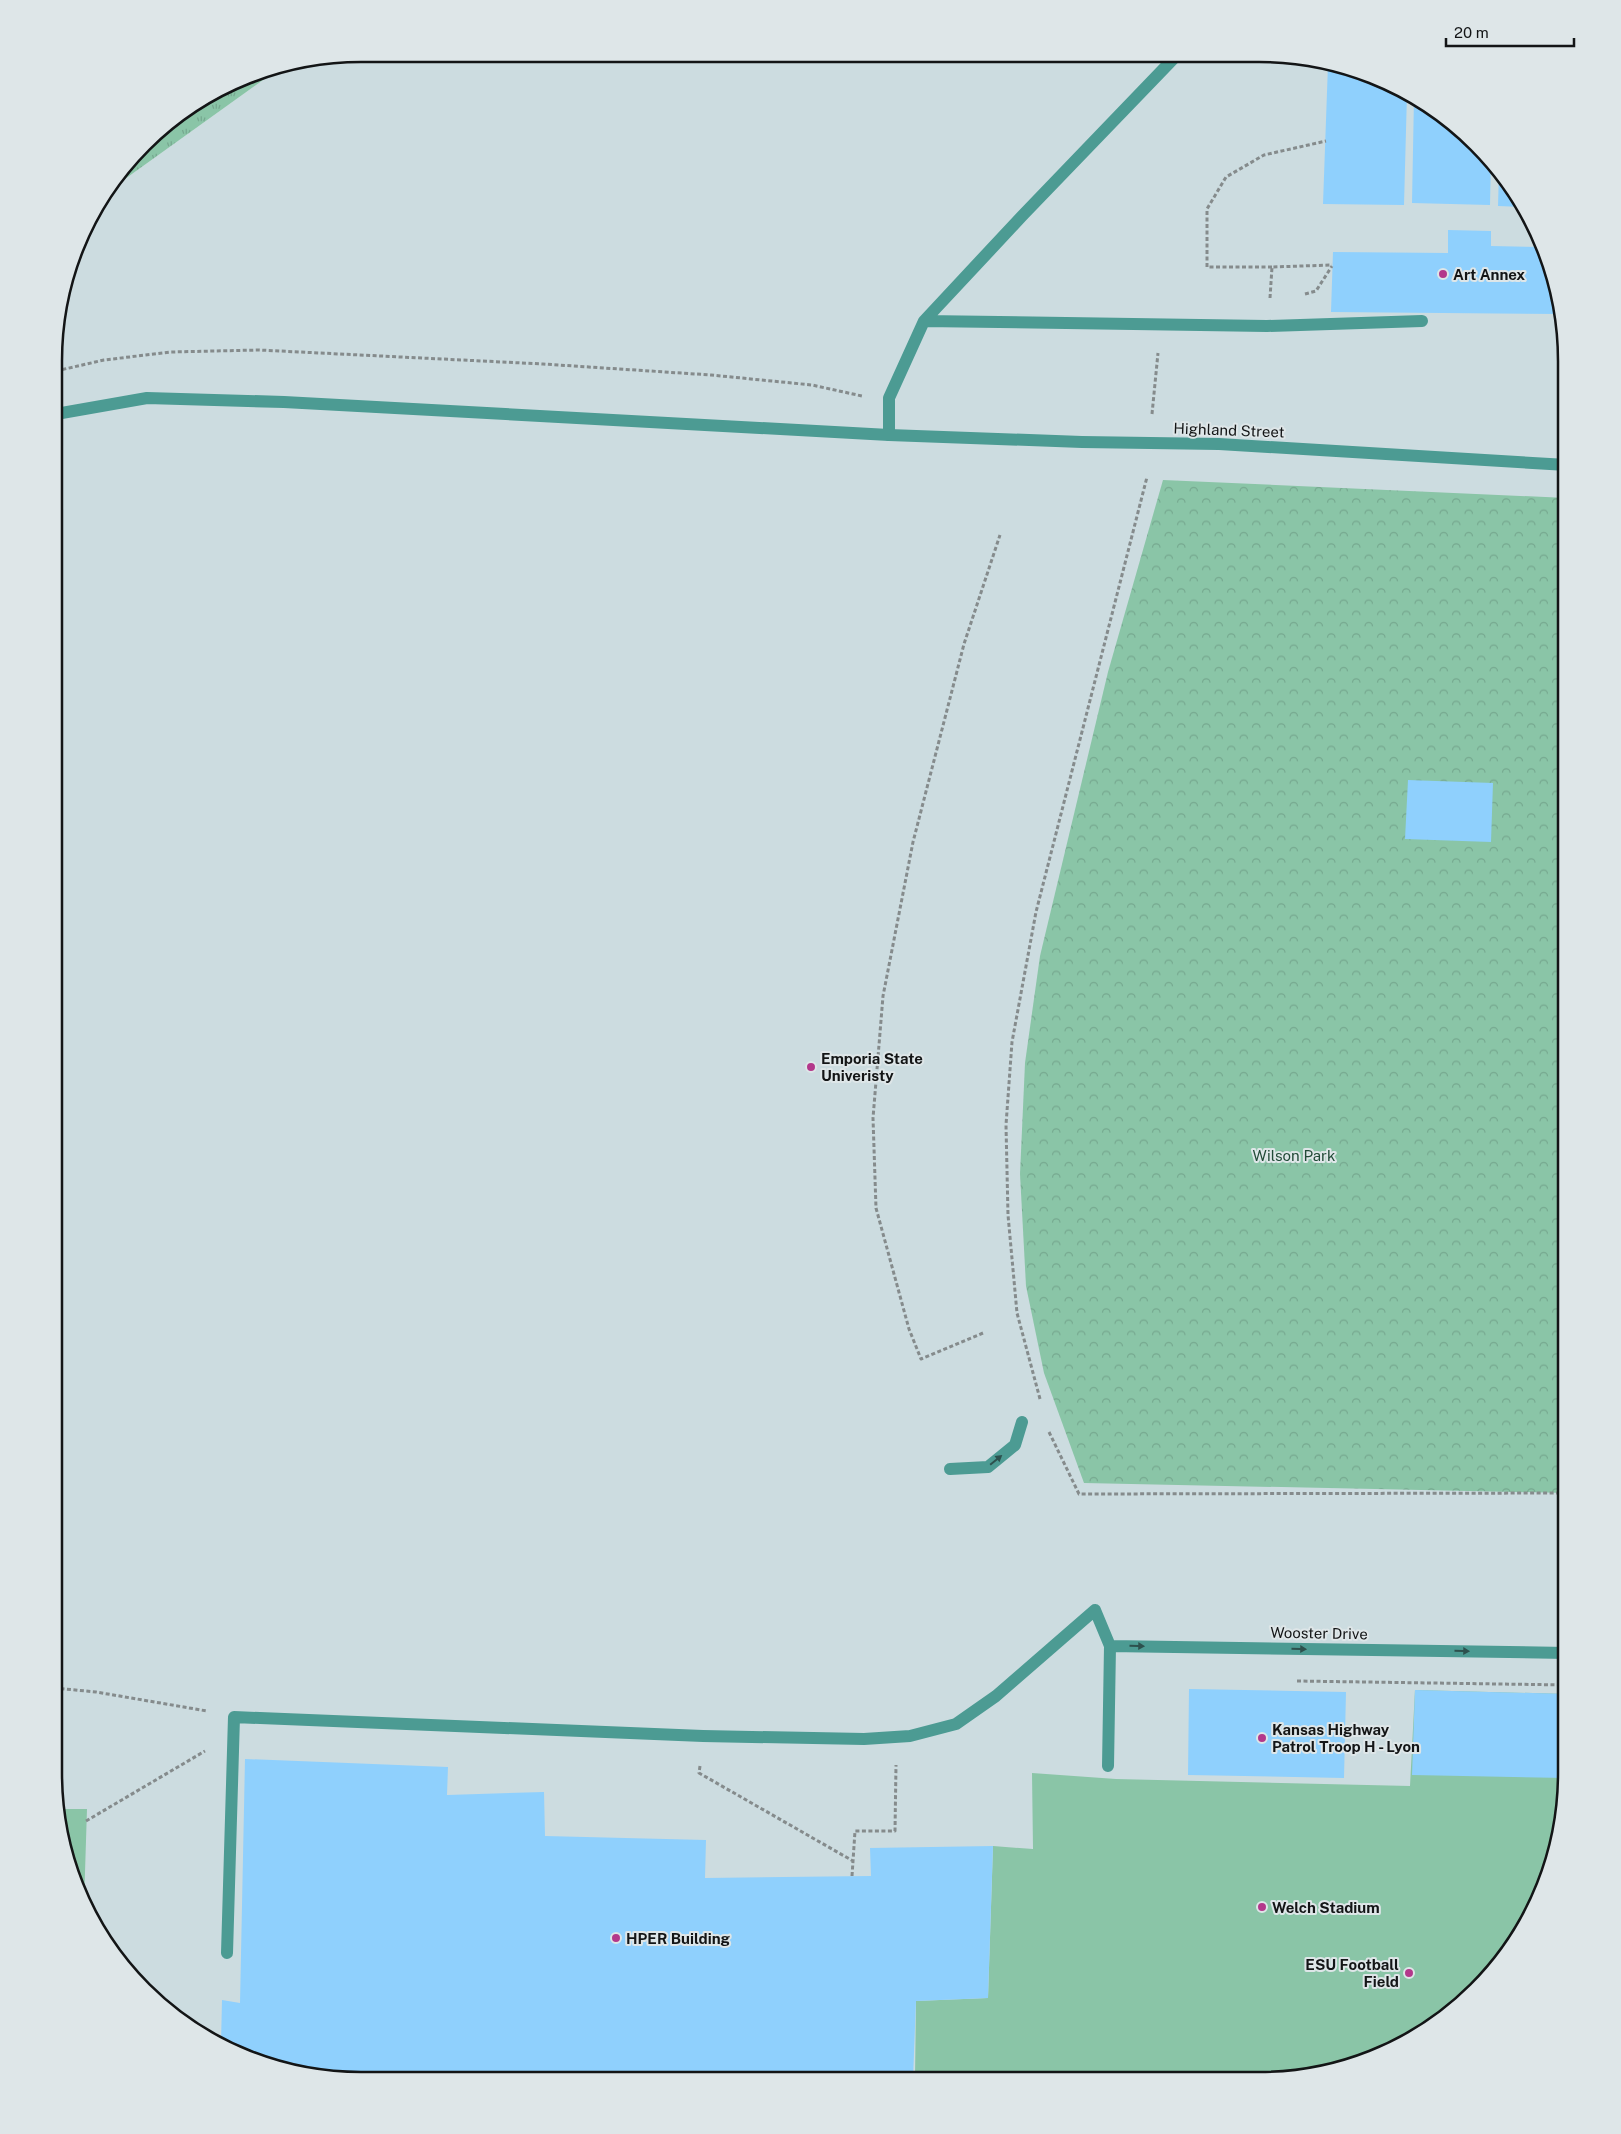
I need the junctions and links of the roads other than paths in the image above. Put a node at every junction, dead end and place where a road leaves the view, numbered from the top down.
1 (1161, 62) edge
2 (1170, 62) edge
3 (1158, 74) junction
4 (924, 321) junction
5 (1422, 321) dead end
6 (62, 413) edge
7 (889, 434) junction
8 (1558, 464) edge
9 (1022, 1422) dead end
10 (950, 1469) dead end
11 (1110, 1646) junction
12 (1558, 1654) edge
13 (1108, 1766) dead end
14 (226, 1954) dead end

1 - 3 street
2 - 3 street
3 - 4 street
4 - 5 street
4 - 7 street
6 - 7 street, Highland Street
7 - 8 street, Highland Street
10 -> 9 street
11 -> 12 street, Wooster Drive
11 - 13 street
11 - 14 street

